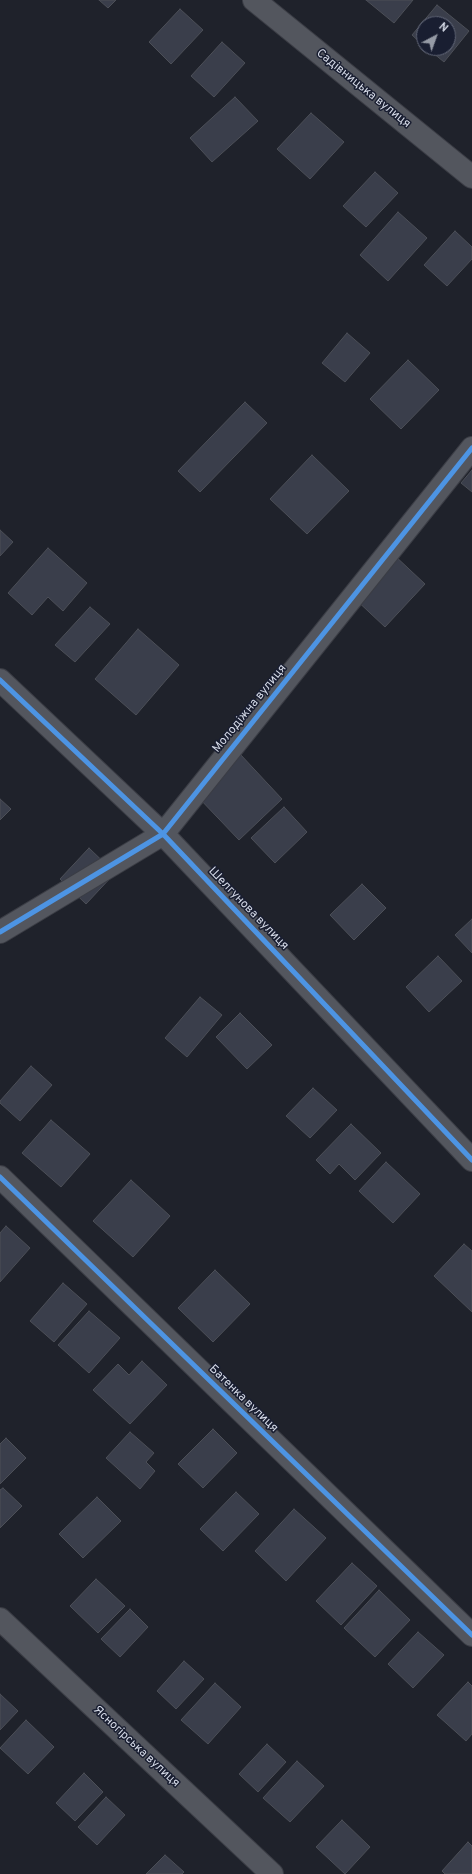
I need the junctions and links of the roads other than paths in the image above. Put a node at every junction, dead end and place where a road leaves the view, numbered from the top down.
1 (254, 0) edge
2 (472, 177) edge
3 (472, 448) edge
4 (0, 680) edge
5 (163, 834) junction
6 (0, 932) edge
7 (472, 1160) edge
8 (0, 1177) edge
9 (0, 1619) edge
10 (472, 1635) edge
11 (272, 1874) edge

1 - 2 street, Садівницька вулиця
3 - 5 street, Молодіжна вулиця
4 - 5 street, Шелгунова вулиця
5 - 6 street, Молодіжна вулиця
5 - 7 street, Шелгунова вулиця
8 - 10 street, Батенка вулиця
9 - 11 street, Ясногірська вулиця

